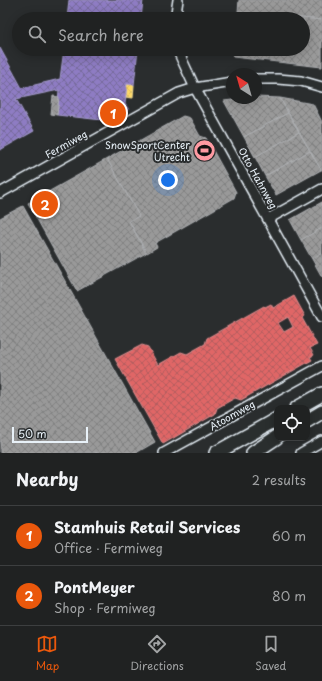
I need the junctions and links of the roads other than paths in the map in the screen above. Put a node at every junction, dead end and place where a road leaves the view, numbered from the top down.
1 (178, 0) edge
2 (176, 12) edge
3 (180, 56) edge
4 (262, 79) edge
5 (226, 83) edge
6 (322, 87) edge
7 (195, 88) junction
8 (322, 189) edge
9 (0, 193) edge
10 (268, 219) junction
11 (322, 316) edge
12 (322, 366) edge
13 (322, 394) edge
14 (302, 405) edge
15 (322, 412) edge
16 (310, 418) edge
17 (274, 421) edge
18 (274, 439) edge
19 (322, 441) edge
20 (164, 453) edge
21 (216, 453) edge
22 (253, 453) edge
23 (301, 453) edge

1 - 2 street
3 - 7 street, Otto Hahnweg
4 - 6 street
5 - 7 street, Fermiweg
7 - 9 street, Fermiweg
7 - 10 street, Otto Hahnweg
8 - 10 street
10 - 11 street, Otto Hahnweg
12 - 20 street, Atoomweg
13 - 14 main road
15 - 16 main road
17 - 21 main road
18 - 22 main road
19 - 23 street

